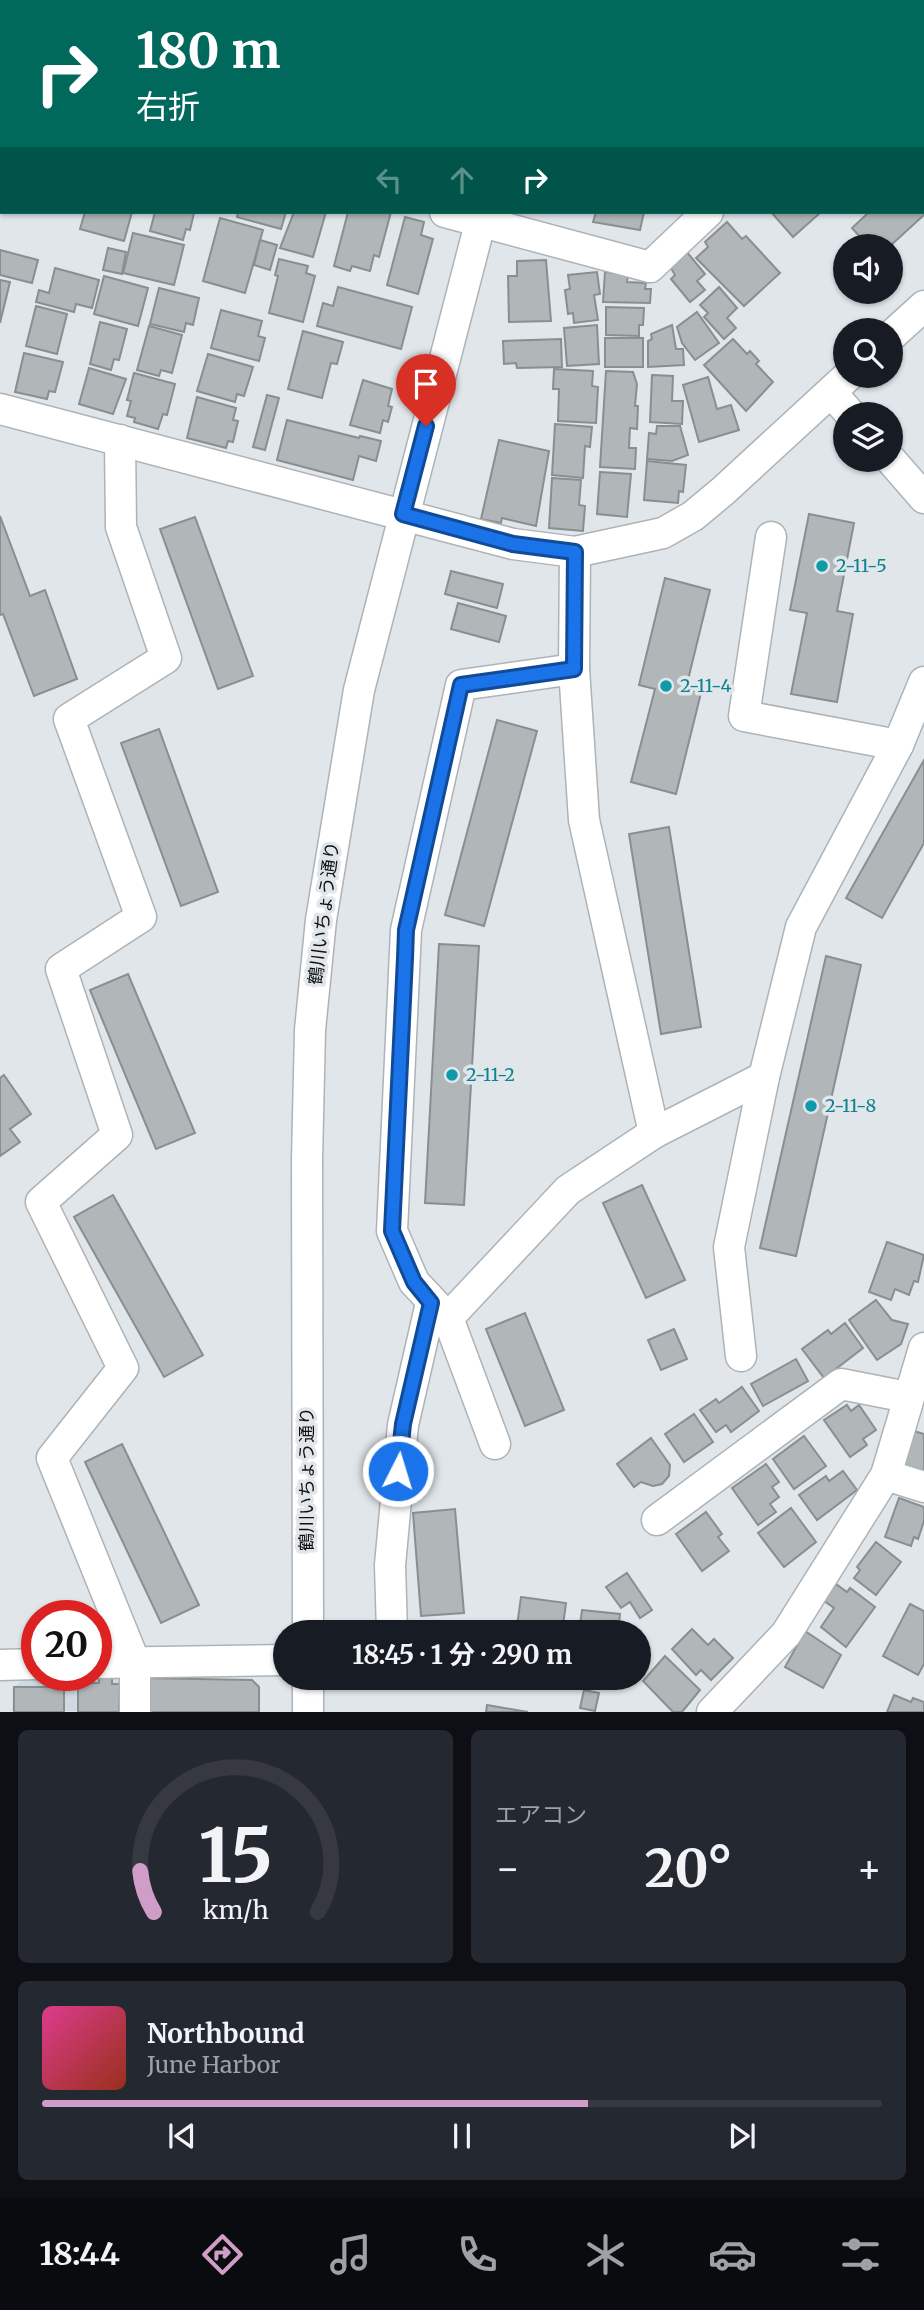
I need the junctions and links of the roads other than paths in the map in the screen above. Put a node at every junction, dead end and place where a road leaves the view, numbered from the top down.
1 (464, 214) edge
2 (706, 214) edge
3 (482, 216) edge
4 (924, 306) edge
5 (903, 325) edge
6 (835, 388) edge
7 (0, 409) edge
8 (120, 440) junction
9 (901, 472) edge
10 (924, 498) edge
11 (403, 514) junction
12 (771, 537) dead end
13 (575, 552) junction
14 (574, 669) junction
15 (924, 682) edge
16 (898, 745) junction
17 (764, 1077) junction
18 (654, 1133) junction
19 (440, 1310) junction
20 (924, 1348) edge
21 (741, 1356) dead end
22 (907, 1397) junction
23 (495, 1444) dead end
24 (886, 1475) junction
25 (924, 1487) edge
26 (657, 1520) dead end
27 (308, 1620) edge
28 (392, 1620) edge
29 (273, 1660) edge
30 (112, 1663) edge
31 (135, 1663) junction
32 (21, 1664) edge
33 (0, 1665) edge
34 (308, 1690) edge
35 (135, 1712) edge
36 (308, 1712) edge
37 (712, 1712) edge

1 - 3 street
2 - 3 street
3 - 11 street, 鶴川いちょう通り
4 - 5 street
6 - 13 street
7 - 8 street
8 - 11 street
8 - 31 street
9 - 10 street
11 - 13 street
11 - 27 street, 鶴川いちょう通り
12 - 16 street
13 - 14 street
14 - 18 street
14 - 19 street
15 - 16 street
16 - 17 street
17 - 18 street
17 - 21 street
18 - 19 street
19 - 23 street
19 - 28 street
20 - 22 street
22 - 24 street
22 - 26 street
24 - 25 street
24 - 37 street
29 - 31 street
30 - 31 street
31 - 35 street
32 - 33 street
34 - 36 street

